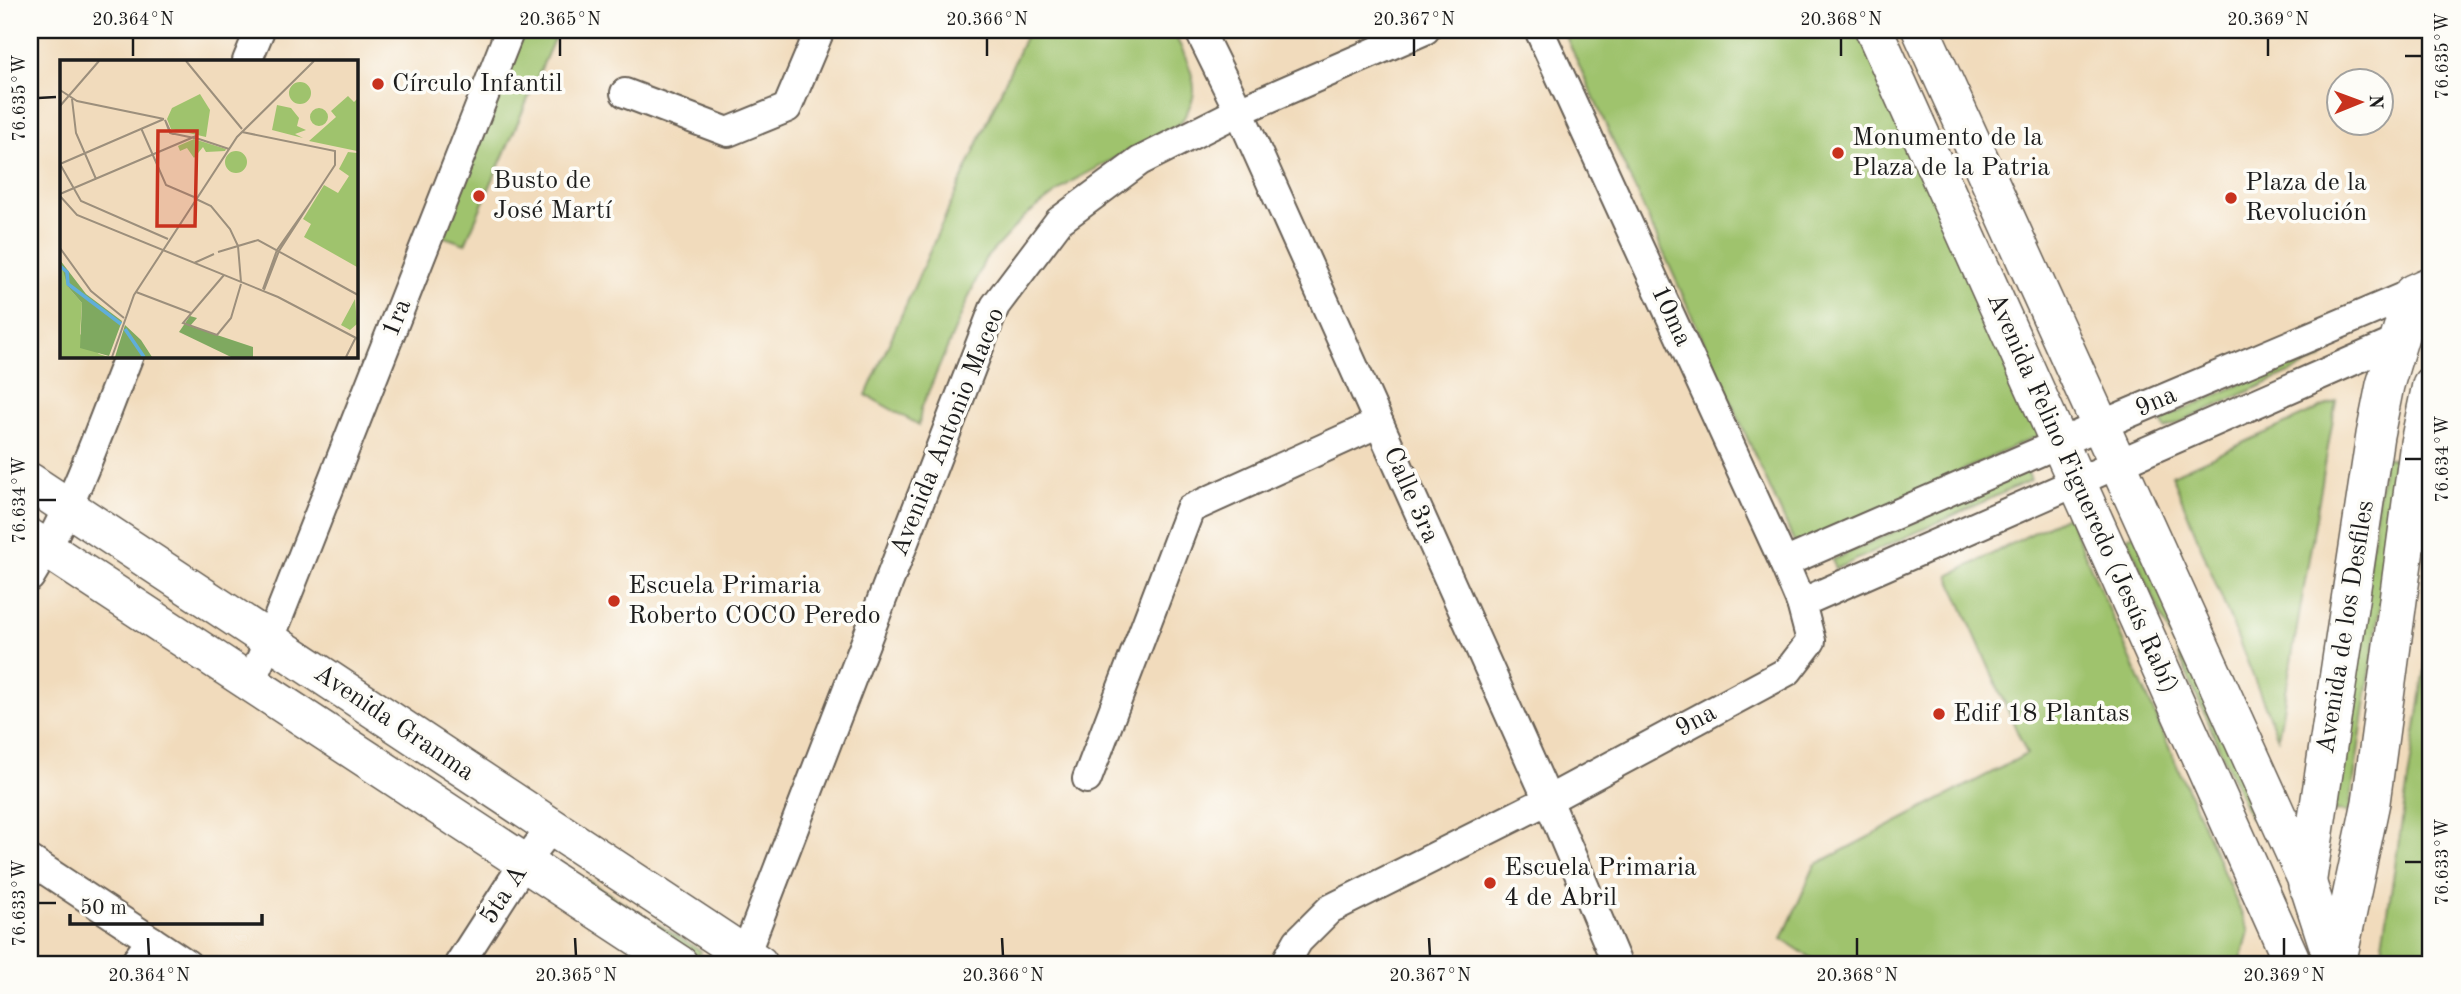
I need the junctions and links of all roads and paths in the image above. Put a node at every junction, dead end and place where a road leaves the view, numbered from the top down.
1 (260, 30) edge
2 (510, 30) edge
3 (820, 30) edge
4 (1199, 30) edge
5 (1425, 30) edge
6 (1539, 30) edge
7 (1874, 30) edge
8 (1921, 30) edge
9 (247, 60) edge
10 (625, 93) dead end
11 (1239, 111) junction
12 (2422, 289) edge
13 (2416, 333) edge
14 (128, 357) edge
15 (2431, 385) edge
16 (1379, 424) junction
17 (2101, 425) junction
18 (2060, 444) junction
19 (2119, 464) junction
20 (30, 482) edge
21 (2077, 482) junction
22 (68, 507) junction
23 (36, 555) edge
24 (1784, 563) junction
25 (1801, 603) junction
26 (270, 640) junction
27 (250, 683) junction
28 (1087, 779) dead end
29 (1548, 800) junction
30 (552, 827) junction
31 (30, 860) edge
32 (524, 863) junction
33 (2307, 881) junction
34 (151, 940) junction
35 (2289, 960) edge
36 (748, 961) edge
37 (134, 964) edge
38 (187, 964) edge
39 (459, 964) edge
40 (678, 964) edge
41 (1285, 964) edge
42 (1617, 964) edge
43 (2336, 964) edge

1 - 9 street
2 - 26 street, 1ra
3 - 10 street
4 - 11 street, Calle 3ra
5 - 11 street, Avenida Antonio Maceo
6 - 24 street, 10ma
7 - 18 main road, Avenida Felino Figueredo (Jesús Rabí)
8 - 17 main road, Avenida Felino Figueredo (Jesús Rabí)
11 - 16 street, Calle 3ra
11 - 36 street, Avenida Antonio Maceo
12 - 13 main road, Avenida de los Desfiles
12 - 17 street, 9na
13 - 19 street, 9na
13 - 33 main road, Avenida de los Desfiles
14 - 22 street
15 - 43 main road, Avenida de los Desfiles
16 - 28 street
16 - 29 street, Calle 3ra
17 - 18 street, 9na
17 - 19 main road, Avenida Felino Figueredo (Jesús Rabí)
18 - 21 main road, Avenida Felino Figueredo (Jesús Rabí)
18 - 24 street, 9na
19 - 21 street, 9na
19 - 33 main road, Avenida Felino Figueredo (Jesús Rabí)
20 - 22 main road, Avenida Granma
21 - 25 street
21 - 35 main road, Avenida Felino Figueredo (Jesús Rabí)
22 - 23 street
22 - 26 main road, Avenida Granma
23 - 27 main road, Avenida Granma
24 - 25 street, 10ma
25 - 29 street, 9na
26 - 27 street, 1ra
26 - 30 main road, Avenida Granma
27 - 32 main road, Avenida Granma
29 - 41 street, 9na
29 - 42 street, Calle 3ra
30 - 32 street, 5ta A
30 - 36 main road, Avenida Granma
31 - 34 street
32 - 39 street, 5ta A
32 - 40 main road, Avenida Granma
33 - 35 main road, Avenida de los Desfiles
33 - 43 main road, Avenida Felino Figueredo (Jesús Rabí)
34 - 37 street
34 - 38 street

